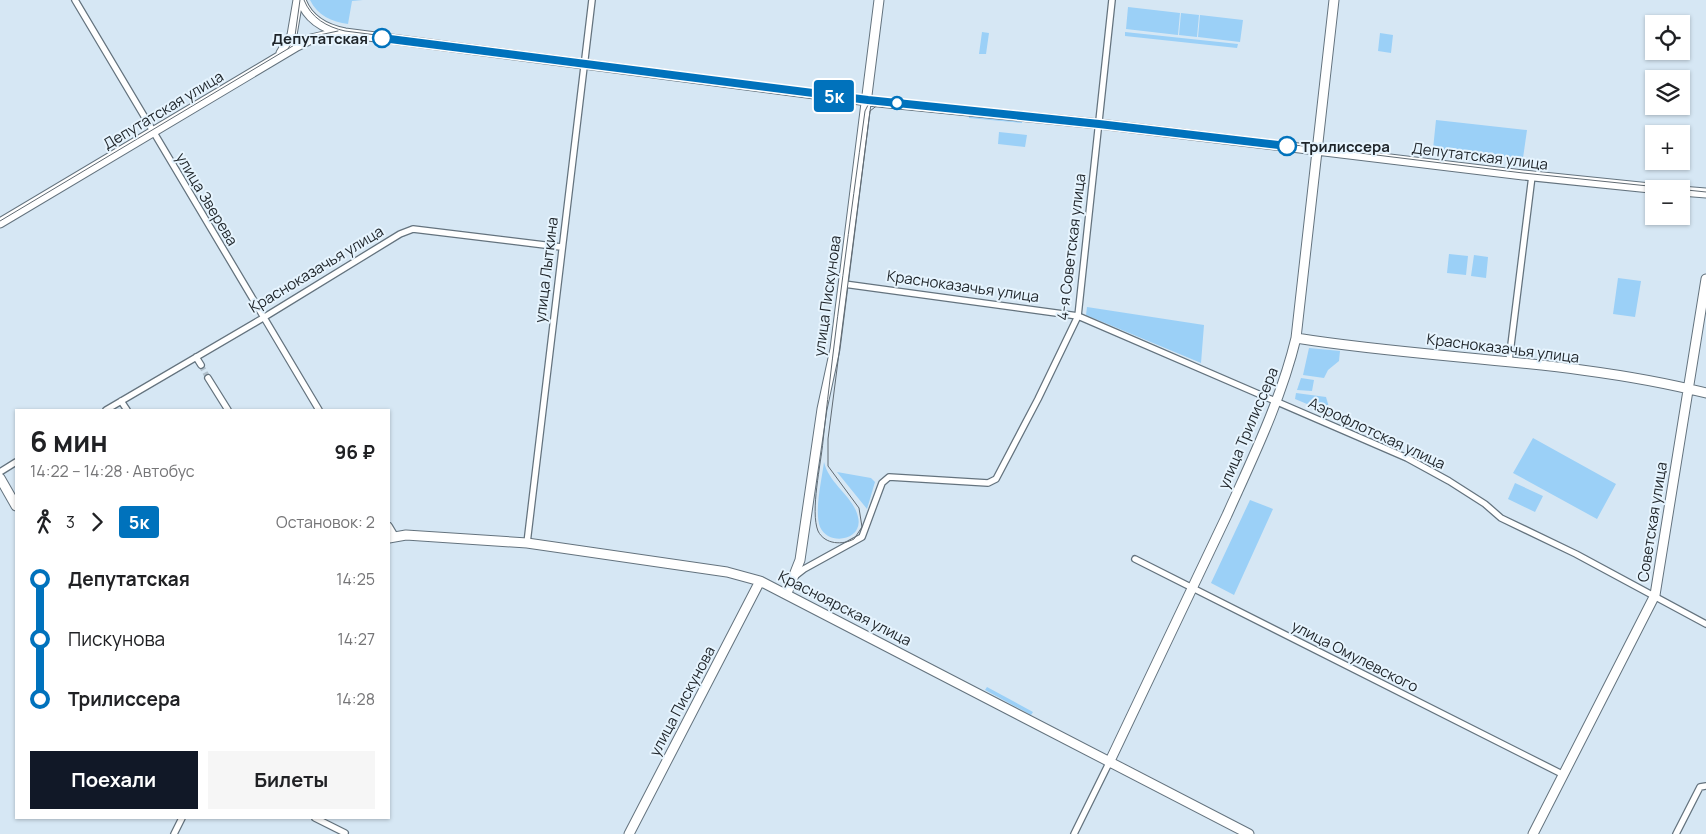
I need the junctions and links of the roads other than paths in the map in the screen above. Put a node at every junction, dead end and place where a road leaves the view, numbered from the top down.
1 (76, 0) edge
2 (300, 0) edge
3 (592, 0) edge
4 (879, 0) edge
5 (1112, 0) edge
6 (1334, 0) edge
7 (345, 33) junction
8 (270, 62) junction
9 (584, 64) junction
10 (868, 100) junction
11 (1099, 124) junction
12 (153, 132) junction
13 (1317, 150) junction
14 (1532, 176) junction
15 (1645, 187) edge
16 (1690, 192) edge
17 (1706, 194) edge
18 (0, 223) edge
19 (561, 247) junction
20 (1706, 278) edge
21 (844, 284) junction
22 (1078, 316) junction
23 (263, 318) junction
24 (1296, 338) junction
25 (196, 357) junction
26 (1508, 361) junction
27 (201, 365) tunnel mouth
28 (208, 378) tunnel mouth
29 (1687, 389) junction
30 (1706, 394) edge
31 (121, 401) junction
32 (1277, 401) junction
33 (108, 409) edge
34 (126, 409) edge
35 (227, 409) edge
36 (318, 409) edge
37 (15, 463) edge
38 (0, 472) edge
39 (0, 478) edge
40 (15, 504) edge
41 (392, 537) edge
42 (527, 543) junction
43 (1135, 559) dead end
44 (796, 576) junction
45 (760, 581) junction
46 (1192, 589) junction
47 (787, 593) junction
48 (1654, 595) junction
49 (1706, 624) edge
50 (1109, 762) junction
51 (1564, 775) junction
52 (1706, 786) edge
53 (182, 819) edge
54 (317, 819) edge
55 (345, 833) edge
56 (174, 834) edge
57 (629, 834) edge
58 (1074, 834) edge
59 (1249, 834) edge
60 (1533, 834) edge
61 (1676, 834) edge

1 - 12 street, улица Зверева
2 - 7 street, Депутатская улица
2 - 8 street
3 - 9 street, улица Лыткина
4 - 10 street, улица Пискунова
5 - 11 street, 4-я Советская улица
6 - 13 street, улица Трилиссера
7 - 8 street, Депутатская улица
7 - 9 street, Депутатская улица
8 - 12 street, Депутатская улица
9 - 10 street, Депутатская улица
9 - 19 street, улица Лыткина
10 - 11 street, Депутатская улица
10 - 21 street, улица Пискунова
11 - 13 street, Депутатская улица
11 - 22 street, 4-я Советская улица
12 - 18 street, Депутатская улица
12 - 23 street, улица Зверева
13 - 14 street, Депутатская улица
13 - 24 street, улица Трилиссера
14 - 15 street, Депутатская улица
14 - 26 street
16 - 17 street
19 - 23 street, Красноказачья улица
19 - 42 street, улица Лыткина
20 - 29 street, Советская улица
21 - 22 street, Красноказачья улица
21 - 44 street, улица Пискунова
22 - 32 street, Аэрофлотская улица
22 - 44 street, 4-я Советская улица
23 - 25 street, Красноказачья улица
23 - 36 street, улица Зверева
24 - 26 street, Красноказачья улица
24 - 32 street, улица Трилиссера
25 - 27 street
25 - 31 street, Красноказачья улица
26 - 29 street, Красноказачья улица
28 - 35 street
29 - 30 street, Красноказачья улица
29 - 48 street, Советская улица
31 - 33 street, Красноказачья улица
31 - 34 street
32 - 46 street, улица Трилиссера
32 - 48 street, Аэрофлотская улица
37 - 38 street
39 - 40 street
41 - 42 street, Красноярская улица
42 - 45 street, Красноярская улица
43 - 46 street, улица Омулевского
44 - 47 street, улица Пискунова
45 - 47 street, Красноярская улица
45 - 57 street, улица Пискунова
46 - 50 street, улица Трилиссера
46 - 51 street, улица Омулевского
47 - 50 street, Красноярская улица
48 - 49 street, Аэрофлотская улица
48 - 51 street, Советская улица
50 - 58 street, улица Трилиссера
50 - 59 street, Красноярская улица
51 - 60 street, Советская улица
52 - 61 street
53 - 56 street
54 - 55 street

